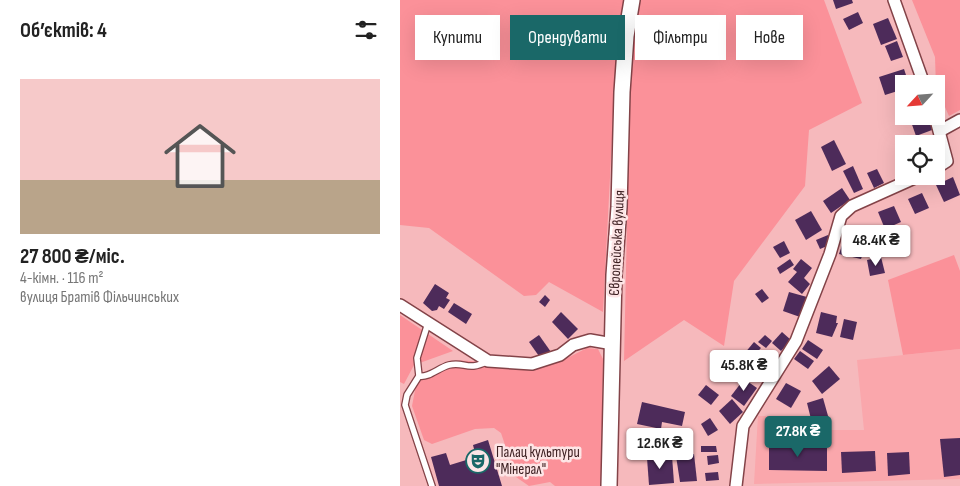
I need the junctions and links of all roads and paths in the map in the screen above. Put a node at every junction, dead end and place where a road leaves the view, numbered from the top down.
1 (632, 0) edge
2 (894, 0) edge
3 (921, 75) edge
4 (960, 120) edge
5 (938, 125) edge
6 (940, 131) junction
7 (941, 135) edge
8 (899, 185) edge
9 (400, 305) edge
10 (428, 323) junction
11 (613, 344) junction
12 (488, 361) junction
13 (419, 376) junction
14 (432, 486) edge
15 (609, 486) edge
16 (736, 486) edge

1 - 11 street, Європейська вулиця
2 - 3 street
4 - 6 street
5 - 6 street
6 - 7 street
8 - 16 street
9 - 10 street
10 - 12 street
10 - 13 lane
11 - 12 street
11 - 15 street, Європейська вулиця
12 - 13 lane
13 - 14 lane

